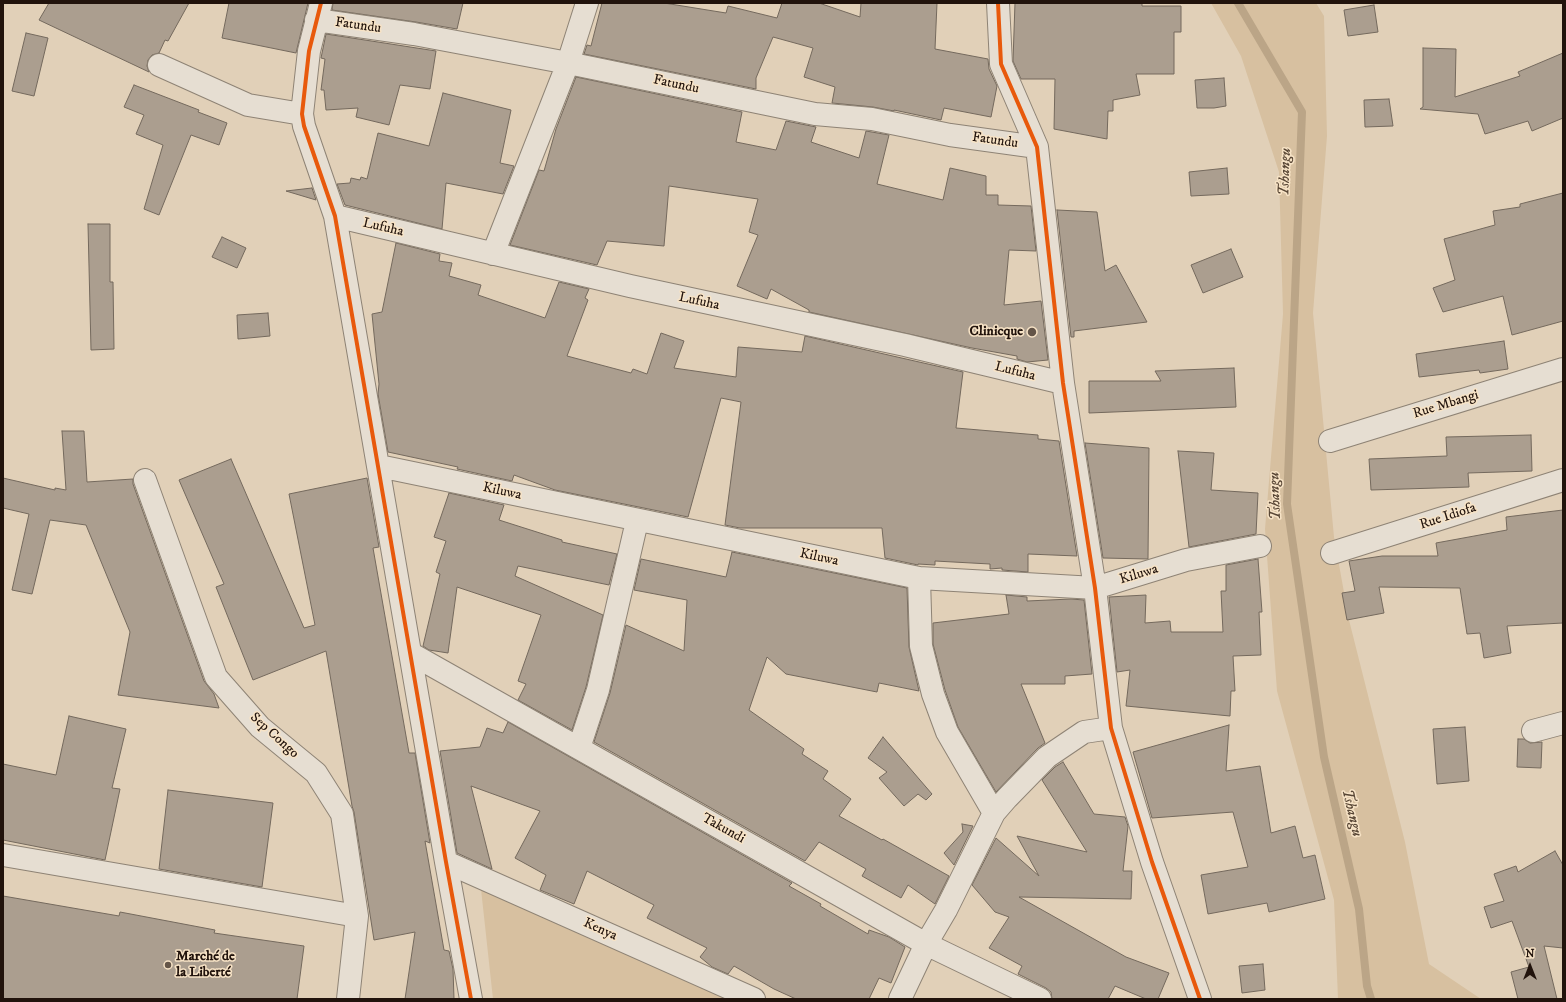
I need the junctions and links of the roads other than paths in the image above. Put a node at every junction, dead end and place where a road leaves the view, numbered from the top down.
1 (587, 3) edge
2 (998, 3) edge
3 (319, 11) edge
4 (568, 63) junction
5 (159, 65) dead end
6 (302, 114) junction
7 (1037, 147) junction
8 (335, 216) junction
9 (493, 254) junction
10 (1563, 369) edge
11 (1063, 384) junction
12 (1330, 441) dead end
13 (379, 466) junction
14 (145, 480) dead end
15 (1563, 480) edge
16 (637, 521) junction
17 (1260, 546) dead end
18 (1332, 553) dead end
19 (919, 578) junction
20 (1095, 588) junction
21 (410, 653) junction
22 (1563, 723) edge
23 (1110, 728) junction
24 (1533, 731) dead end
25 (579, 748) junction
26 (994, 813) junction
27 (3, 854) edge
28 (446, 862) junction
29 (357, 916) junction
30 (926, 944) junction
31 (348, 999) edge
32 (471, 999) edge
33 (754, 999) edge
34 (900, 999) edge
35 (1040, 999) edge
36 (1200, 999) edge

1 - 4 street
2 - 7 street
3 - 4 street, Fatundu
3 - 6 street
4 - 7 street, Fatundu
4 - 9 street
5 - 6 street
6 - 8 street
7 - 11 street
8 - 9 street, Lufuha
8 - 13 street
9 - 11 street, Lufuha
10 - 12 street, Rue Mbangi
11 - 20 street
13 - 16 street, Kiluwa
13 - 21 street
14 - 29 street, Sep Congo
15 - 18 street, Rue Idiofa
16 - 19 street, Kiluwa
16 - 25 street
17 - 20 street, Kiluwa
19 - 20 street, Kiluwa
19 - 26 street
20 - 23 street
21 - 25 street, Takundi
21 - 28 street
22 - 24 street
23 - 26 street
23 - 36 street
25 - 30 street, Takundi
26 - 30 street
27 - 29 street
28 - 32 street
28 - 33 street, Kenya
29 - 31 street, Sep Congo
30 - 34 street
30 - 35 street, Takundi

